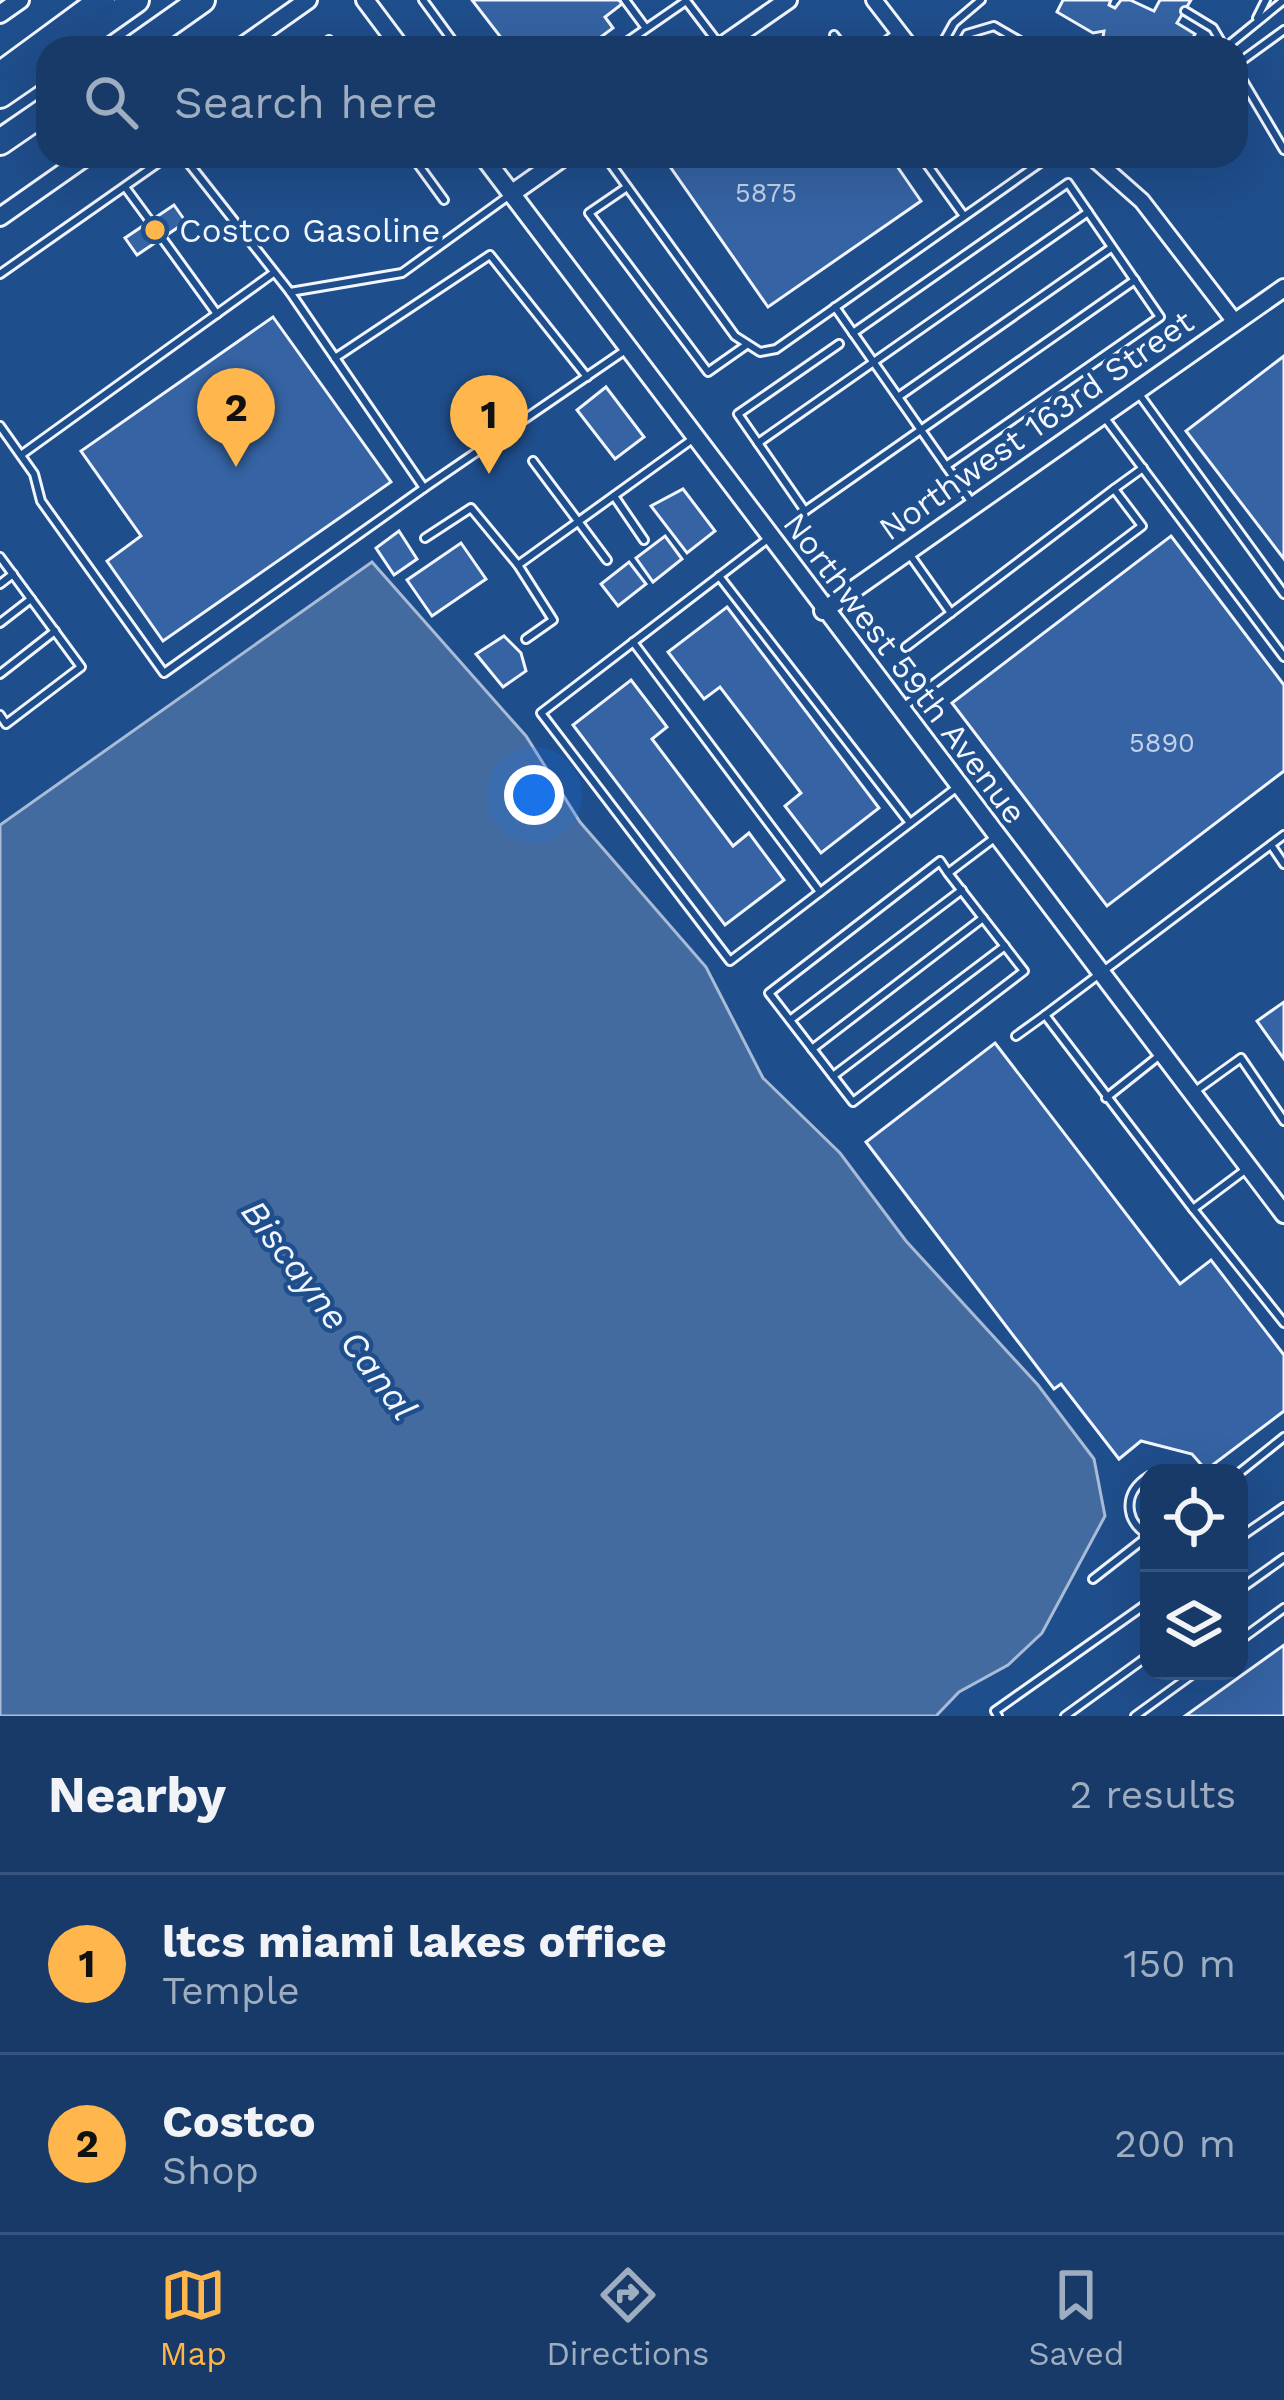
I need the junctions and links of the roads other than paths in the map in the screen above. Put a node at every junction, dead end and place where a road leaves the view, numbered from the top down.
1 (102, 0) edge
2 (136, 0) edge
3 (202, 0) edge
4 (308, 0) edge
5 (365, 0) edge
6 (423, 0) edge
7 (625, 0) edge
8 (687, 0) edge
9 (788, 0) edge
10 (874, 0) edge
11 (981, 0) edge
12 (1265, 0) edge
13 (1284, 0) edge
14 (673, 4) edge
15 (1184, 11) dead end
16 (1255, 21) junction
17 (645, 27) junction
18 (1284, 30) edge
19 (898, 32) junction
20 (53, 36) edge
21 (85, 36) edge
22 (151, 36) edge
23 (257, 36) edge
24 (392, 36) edge
25 (449, 36) edge
26 (633, 36) edge
27 (712, 36) edge
28 (736, 36) edge
29 (893, 36) edge
30 (901, 36) edge
31 (947, 36) edge
32 (966, 36) edge
33 (1011, 36) edge
34 (1218, 36) edge
35 (1236, 36) edge
36 (36, 49) edge
37 (1248, 58) edge
38 (36, 70) edge
39 (0, 75) edge
40 (1248, 88) edge
41 (0, 95) edge
42 (36, 117) edge
43 (0, 142) edge
44 (1284, 150) edge
45 (70, 168) edge
46 (150, 168) edge
47 (192, 168) edge
48 (421, 168) edge
49 (492, 168) edge
50 (548, 168) edge
51 (614, 168) edge
52 (930, 168) edge
53 (1033, 168) edge
54 (1114, 168) edge
55 (124, 187) junction
56 (627, 187) junction
57 (511, 194) junction
58 (444, 200) dead end
59 (1088, 212) junction
60 (964, 216) junction
61 (0, 217) edge
62 (150, 221) dead end
63 (162, 238) dead end
64 (1112, 247) junction
65 (0, 274) edge
66 (272, 274) junction
67 (1135, 280) junction
68 (1284, 288) edge
69 (290, 292) junction
70 (835, 308) junction
71 (217, 314) junction
72 (1235, 322) junction
73 (853, 333) junction
74 (838, 344) dead end
75 (745, 346) junction
76 (627, 349) junction
77 (335, 358) junction
78 (874, 362) junction
79 (587, 377) junction
80 (1137, 391) junction
81 (898, 397) junction
82 (1103, 415) junction
83 (0, 426) edge
84 (921, 430) junction
85 (694, 438) junction
86 (758, 443) junction
87 (21, 455) junction
88 (533, 461) dead end
89 (946, 466) junction
90 (1143, 468) junction
91 (424, 488) junction
92 (1114, 489) junction
93 (614, 496) junction
94 (974, 506) junction
95 (578, 522) junction
96 (425, 538) dead end
97 (769, 538) junction
98 (644, 540) dead end
99 (908, 552) junction
100 (0, 557) edge
101 (607, 560) dead end
102 (518, 565) junction
103 (13, 574) junction
104 (719, 576) junction
105 (0, 584) edge
106 (1284, 594) edge
107 (31, 599) junction
108 (824, 611) junction
109 (951, 613) junction
110 (0, 622) edge
111 (55, 631) junction
112 (526, 639) dead end
113 (633, 642) junction
114 (906, 647) dead end
115 (1284, 657) edge
116 (0, 674) edge
117 (899, 710) junction
118 (0, 715) edge
119 (957, 787) junction
120 (910, 823) junction
121 (1284, 835) edge
122 (995, 837) junction
123 (1271, 844) junction
124 (1284, 864) edge
125 (949, 873) junction
126 (962, 890) junction
127 (820, 892) junction
128 (983, 918) junction
129 (1004, 946) junction
130 (1099, 972) junction
131 (1045, 1015) junction
132 (790, 1020) junction
133 (1016, 1036) dead end
134 (812, 1049) junction
135 (1162, 1054) junction
136 (833, 1076) junction
137 (1192, 1093) junction
138 (1106, 1098) junction
139 (1284, 1121) edge
140 (1248, 1167) junction
141 (1193, 1209) junction
142 (1284, 1214) edge
143 (1284, 1322) edge
144 (1284, 1437) edge
145 (1248, 1466) edge
146 (1140, 1483) edge
147 (1284, 1507) edge
148 (1140, 1530) edge
149 (1248, 1532) edge
150 (1140, 1542) edge
151 (1284, 1558) edge
152 (1093, 1580) dead end
153 (1248, 1584) edge
154 (1140, 1608) edge
155 (1284, 1608) edge
156 (1248, 1634) edge
157 (1140, 1662) edge
158 (1185, 1680) edge
159 (998, 1716) edge
160 (1065, 1716) edge
161 (1135, 1716) edge

1 - 20 highway
2 - 21 highway
3 - 22 highway
4 - 23 street
5 - 24 street
6 - 25 lane
7 - 17 lane
8 - 14 lane
8 - 27 lane
9 - 28 street
10 - 19 street
11 - 31 lane
12 - 16 lane
13 - 16 lane
14 - 17 lane
15 - 34 lane
16 - 35 lane
17 - 26 lane
18 - 37 lane
19 - 29 lane
19 - 30 street
32 - 33 lane
36 - 39 highway
38 - 41 highway
40 - 44 lane
42 - 43 highway
45 - 61 street
46 - 55 lane
47 - 66 lane
48 - 58 lane
49 - 57 street, Northwest 59th Avenue
50 - 57 street
51 - 56 lane
52 - 60 lane
53 - 60 lane
54 - 72 street
55 - 62 lane
55 - 65 lane
56 - 75 lane
56 - 75 lane
57 - 69 lane
57 - 76 street, Northwest 59th Avenue
59 - 64 lane
59 - 73 lane
59 - 78 lane
60 - 70 lane
63 - 71 lane
64 - 67 lane
64 - 81 lane
66 - 69 lane
66 - 71 lane
67 - 84 lane
67 - 89 lane
68 - 72 street, Northwest 163rd Street
69 - 77 lane
70 - 73 lane
70 - 75 lane
71 - 87 lane
72 - 80 street, Northwest 163rd Street
73 - 78 lane
74 - 86 lane
76 - 79 lane
76 - 85 street, Northwest 59th Avenue
77 - 79 lane
77 - 91 lane
78 - 81 lane
78 - 86 lane
79 - 91 lane
80 - 82 street, Northwest 163rd Street
80 - 106 lane
81 - 84 lane
82 - 90 lane
82 - 94 street, Northwest 163rd Street
83 - 87 lane
84 - 86 lane
84 - 89 lane
85 - 93 lane
85 - 97 street, Northwest 59th Avenue
87 - 91 lane
88 - 95 lane
89 - 94 lane
90 - 92 lane
90 - 115 lane
92 - 109 lane
92 - 117 lane
93 - 95 lane
93 - 98 lane
94 - 99 street, Northwest 163rd Street
95 - 101 lane
95 - 102 lane
96 - 102 lane
97 - 104 lane
97 - 108 street, Northwest 59th Avenue
99 - 108 street, Northwest 163rd Street
99 - 109 lane
100 - 103 lane
102 - 112 lane
103 - 105 lane
103 - 107 lane
104 - 113 lane
104 - 120 lane
107 - 110 lane
107 - 111 lane
108 - 117 street, Northwest 59th Avenue
109 - 114 lane
111 - 116 lane
111 - 118 lane
113 - 127 lane
113 - 127 lane
117 - 119 street, Northwest 59th Avenue
119 - 120 lane
119 - 122 street, Northwest 59th Avenue
120 - 127 lane
121 - 123 lane
122 - 125 lane
122 - 130 street, Northwest 59th Avenue
123 - 124 lane
123 - 130 lane
125 - 126 lane
125 - 132 lane
126 - 128 lane
126 - 132 lane
128 - 129 lane
128 - 134 lane
129 - 136 lane
129 - 136 lane
130 - 131 lane
130 - 135 street, Northwest 59th Avenue
131 - 133 lane
131 - 138 lane
132 - 134 lane
134 - 136 lane
135 - 137 street, Northwest 59th Avenue
135 - 138 lane
137 - 139 lane
137 - 140 street, Northwest 59th Avenue
138 - 141 lane
140 - 141 lane
140 - 142 street, Northwest 59th Avenue
141 - 143 lane
144 - 145 lane
146 - 148 lane
147 - 149 lane
150 - 152 lane
151 - 153 lane
154 - 159 lane
155 - 156 lane
157 - 160 lane
158 - 161 lane

